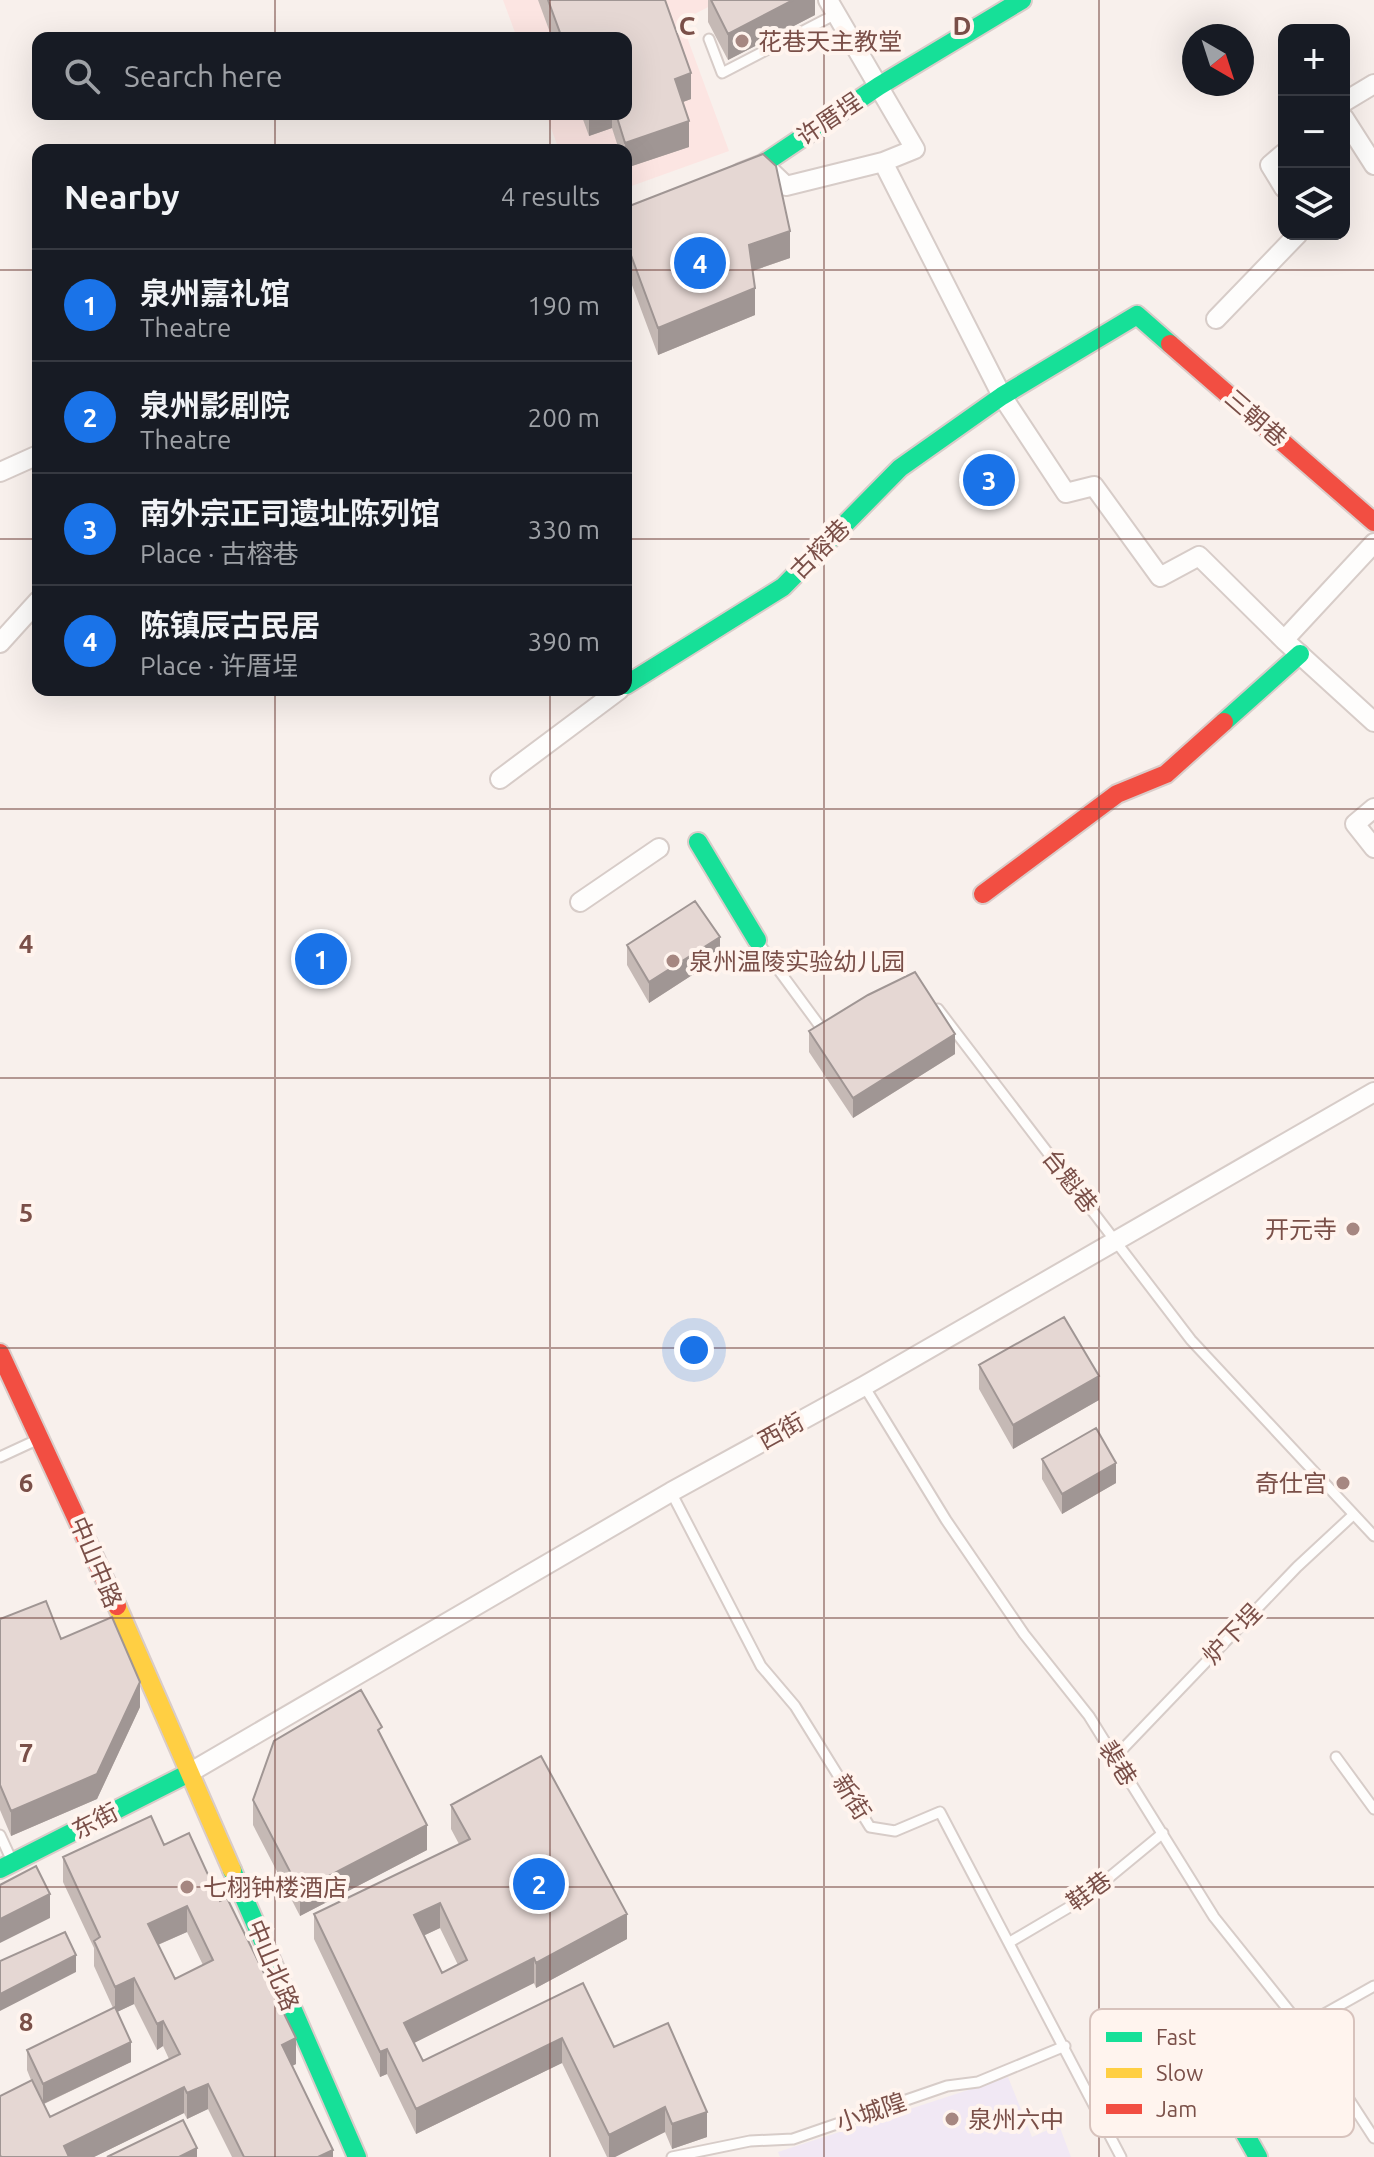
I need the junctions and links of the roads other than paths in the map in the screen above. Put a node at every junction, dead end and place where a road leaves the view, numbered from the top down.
1 (1022, 0) edge
2 (832, 7) edge
3 (709, 39) dead end
4 (1374, 84) edge
5 (879, 86) junction
6 (1350, 98) edge
7 (1350, 127) edge
8 (1278, 158) edge
9 (883, 162) junction
10 (763, 164) junction
11 (1374, 165) edge
12 (1278, 178) edge
13 (721, 180) edge
14 (1292, 240) edge
15 (1137, 315) joint
16 (1216, 319) dead end
17 (1002, 396) junction
18 (32, 458) edge
19 (0, 472) edge
20 (1374, 522) edge
21 (1374, 543) edge
22 (32, 608) edge
23 (1284, 640) junction
24 (0, 643) edge
25 (1300, 654) junction
26 (632, 681) edge
27 (611, 696) edge
28 (1374, 722) edge
29 (500, 779) dead end
30 (1374, 808) edge
31 (698, 842) dead end
32 (659, 848) dead end
33 (1374, 848) edge
34 (983, 894) dead end
35 (580, 902) dead end
36 (757, 940) joint
37 (926, 995) edge
38 (835, 1023) edge
39 (1374, 1092) edge
40 (1116, 1241) junction
41 (0, 1353) edge
42 (864, 1386) junction
43 (41, 1438) junction
44 (0, 1457) edge
45 (671, 1492) junction
46 (1353, 1515) junction
47 (1374, 1536) edge
48 (1115, 1757) junction
49 (1336, 1757) dead end
50 (189, 1773) junction
51 (1374, 1809) edge
52 (1163, 1833) junction
53 (0, 1835) edge
54 (7, 1866) edge
55 (1010, 1942) junction
56 (1374, 1986) edge
57 (1288, 2009) edge
58 (1334, 2009) edge
59 (1065, 2046) junction
60 (1090, 2094) edge
61 (1354, 2107) edge
62 (1112, 2137) edge
63 (1247, 2137) edge
64 (1374, 2138) edge
65 (357, 2157) edge
66 (672, 2157) edge
67 (1121, 2157) edge
68 (1258, 2157) edge

1 - 5 street, 许厝埕
2 - 3 lane
2 - 5 street
4 - 6 street
5 - 9 street
5 - 10 street, 许厝埕
7 - 11 street
8 - 12 street
9 - 10 street
9 - 17 street
10 - 13 street, 许厝埕
14 - 16 street
15 - 17 street, 古榕巷
15 - 20 street, 三朝巷
17 - 23 street
17 - 26 street, 古榕巷
18 - 19 street
21 - 23 street
22 - 24 street
23 - 25 street
25 - 28 street
25 - 34 street
27 - 29 street
30 - 33 street
31 - 36 street
32 - 35 street
36 - 38 lane
37 - 40 lane, 台魁巷
39 - 40 street, 西街
40 - 42 street, 西街
40 - 46 lane, 台魁巷
41 - 43 street, 中山中路
42 - 45 street, 西街
42 - 48 lane, 裴巷
43 - 44 lane
43 - 50 street, 中山中路
45 - 50 street, 西街
45 - 55 lane, 新街
46 - 47 lane, 台魁巷
46 - 48 lane, 炉下埕
48 - 52 lane, 裴巷
49 - 51 lane
50 - 54 street, 东街
50 - 65 street, 中山北路
52 - 55 lane, 鞋巷
52 - 57 lane, 裴巷
53 - 54 lane
55 - 59 lane, 新街
56 - 58 lane
59 - 60 lane, 新街
59 - 66 lane, 小城隍
61 - 64 lane, 裴巷
62 - 67 lane, 新街
63 - 68 street

